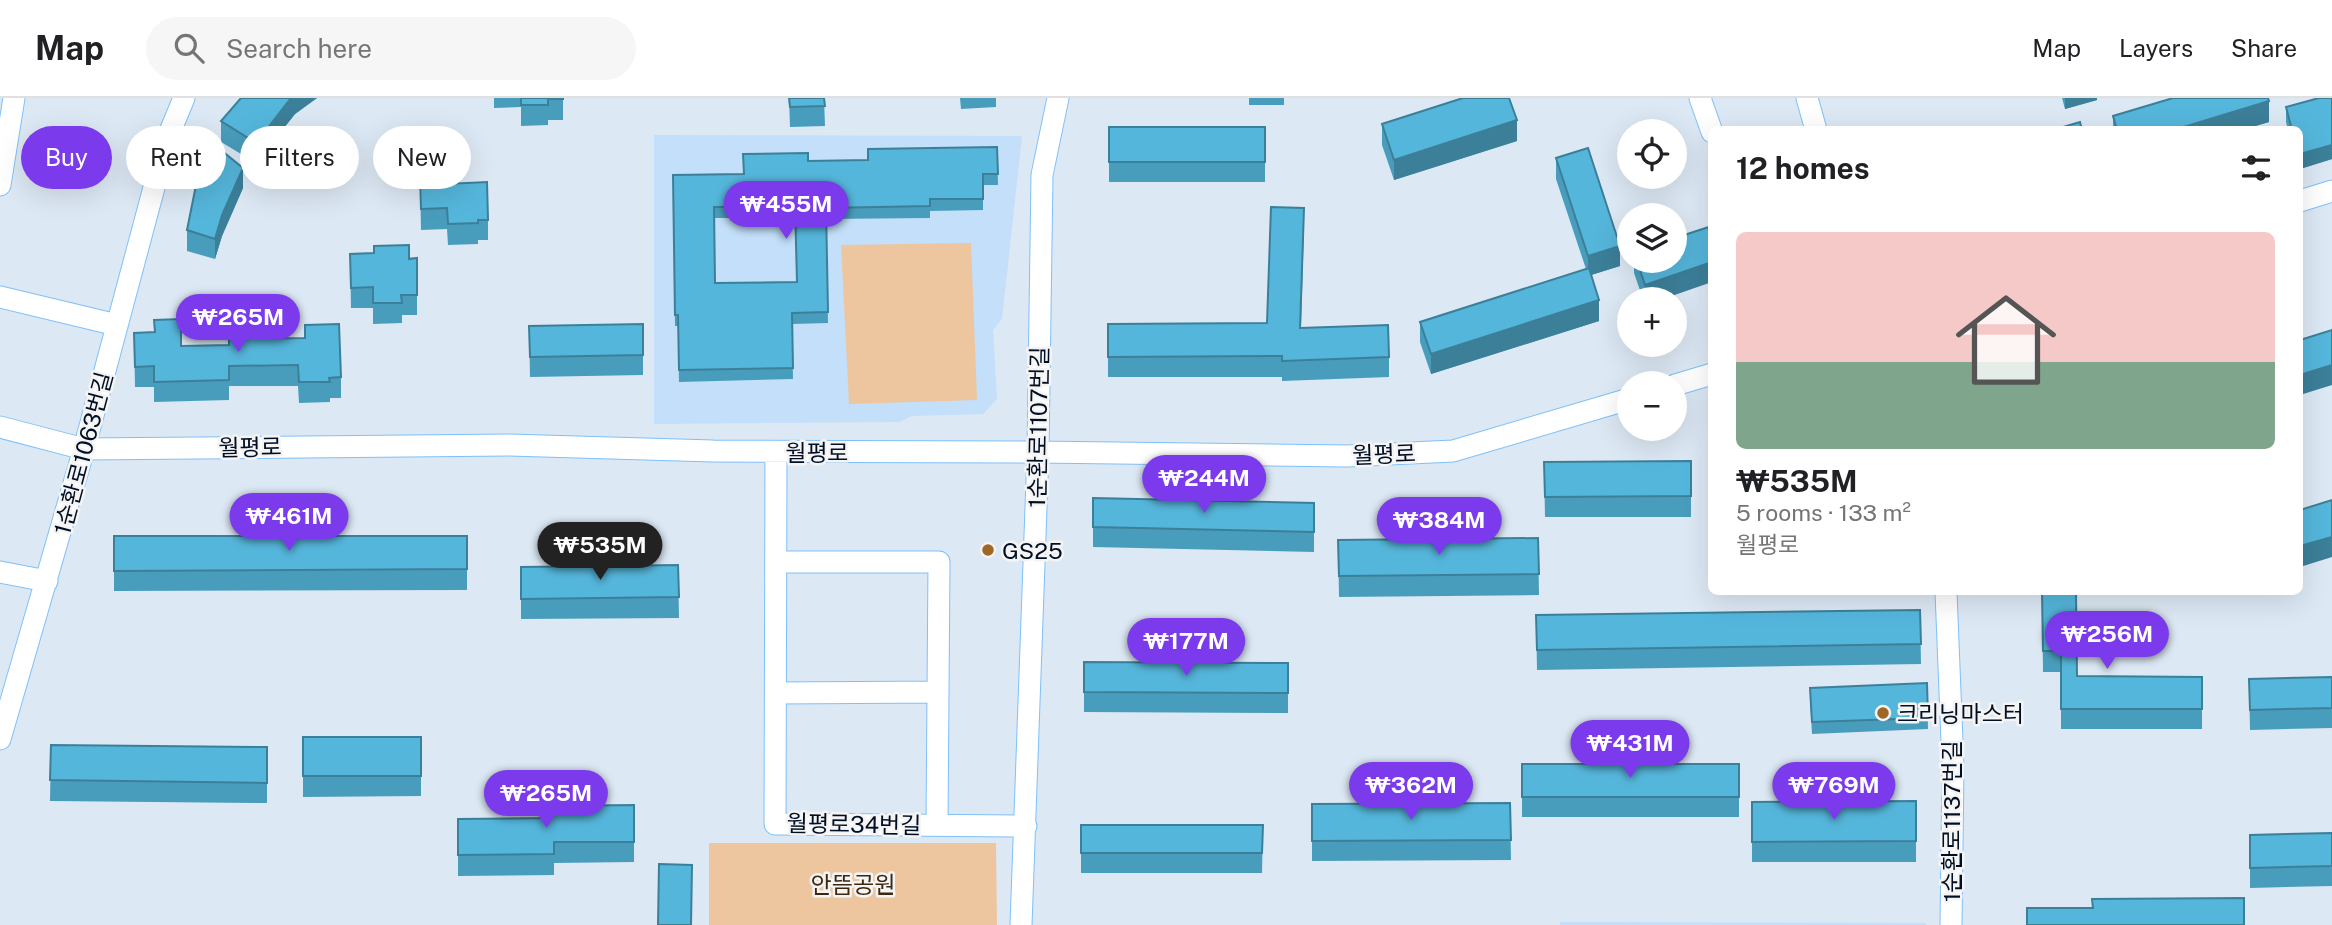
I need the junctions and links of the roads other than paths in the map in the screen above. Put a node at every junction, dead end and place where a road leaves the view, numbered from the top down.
1 (15, 98) edge
2 (184, 98) edge
3 (1058, 98) edge
4 (1700, 98) edge
5 (1807, 98) edge
6 (1710, 126) edge
7 (1815, 126) edge
8 (0, 185) edge
9 (2332, 191) edge
10 (2303, 200) edge
11 (0, 298) edge
12 (117, 325) junction
13 (1708, 375) edge
14 (1687, 381) edge
15 (1617, 403) edge
16 (0, 427) edge
17 (84, 449) junction
18 (776, 452) junction
19 (1038, 452) junction
20 (776, 562) junction
21 (0, 572) edge
22 (47, 581) junction
23 (1946, 595) edge
24 (938, 692) junction
25 (776, 693) junction
26 (0, 739) edge
27 (937, 825) junction
28 (1026, 825) junction
29 (1021, 925) edge
30 (1951, 925) edge

1 - 8 street
2 - 12 street, 1순환로1063번길
3 - 19 street, 1순환로1107번길
4 - 6 street
5 - 7 street
9 - 10 street
11 - 12 street
12 - 17 street, 1순환로1063번길
13 - 14 street
15 - 19 street, 월평로
16 - 17 street, 월평로
17 - 18 street, 월평로
17 - 22 street, 1순환로1063번길
18 - 19 street, 월평로
18 - 20 street, 월평로34번길
19 - 28 street, 1순환로1107번길
20 - 24 street, 월평로34번길
20 - 25 street, 월평로34번길
21 - 22 street
22 - 26 street, 1순환로1063번길
23 - 30 street, 1순환로1137번길
24 - 25 street
24 - 27 street, 월평로34번길
25 - 27 street, 월평로34번길
27 - 28 street, 월평로34번길
28 - 29 street, 1순환로1107번길

